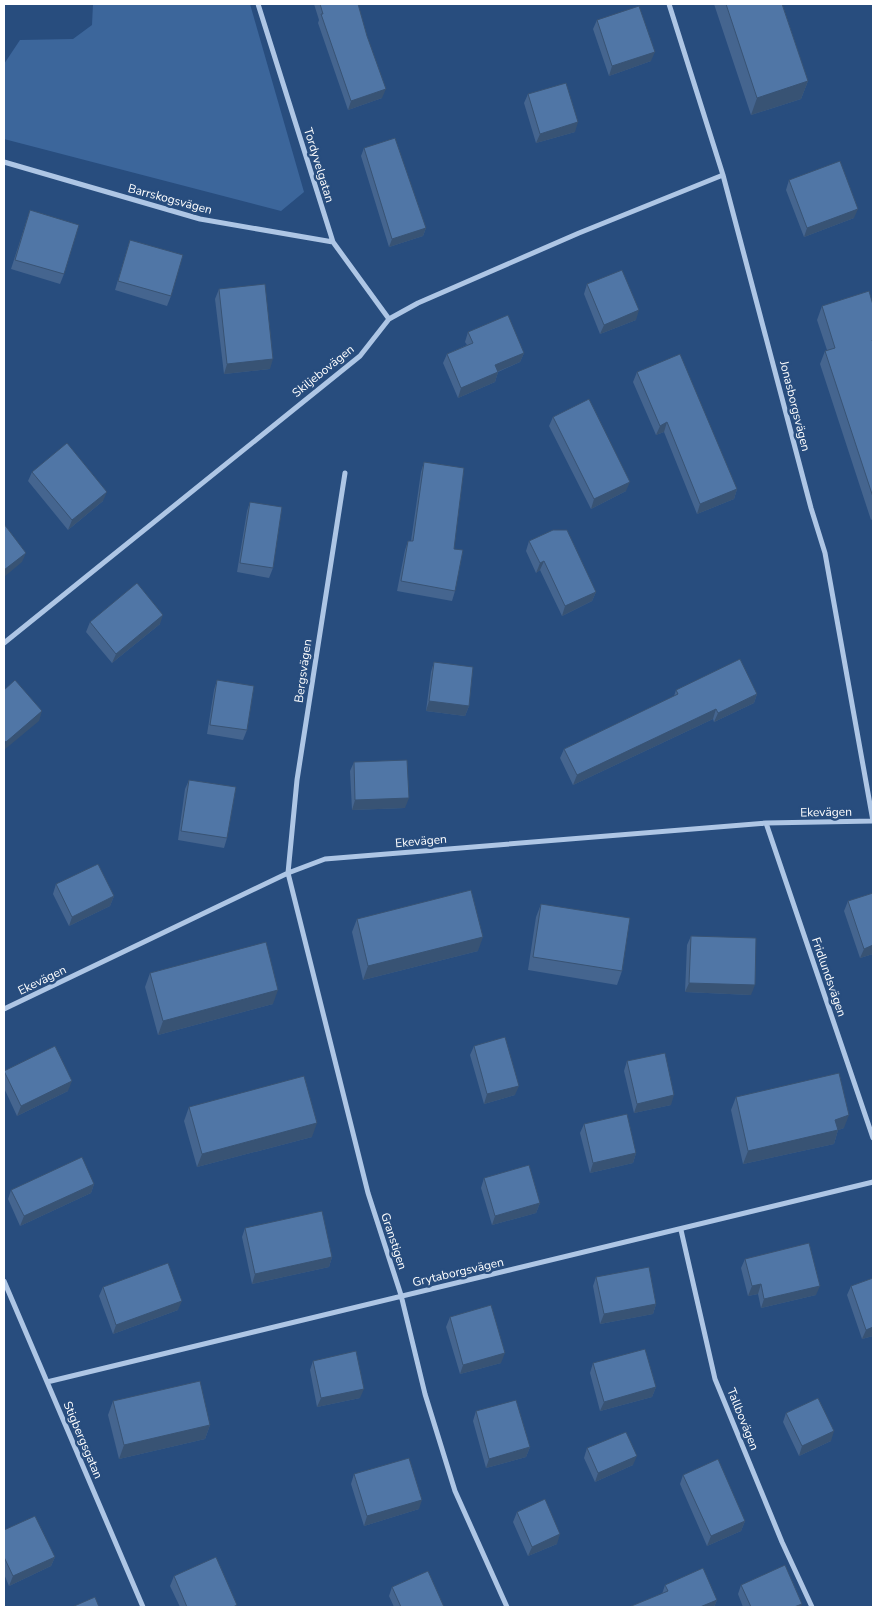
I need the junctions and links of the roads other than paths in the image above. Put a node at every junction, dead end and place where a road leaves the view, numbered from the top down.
1 (258, 4) edge
2 (669, 4) edge
3 (4, 162) edge
4 (723, 175) junction
5 (333, 242) junction
6 (389, 319) junction
7 (345, 472) dead end
8 (4, 642) edge
9 (873, 821) edge
10 (766, 823) junction
11 (288, 873) junction
12 (4, 1009) edge
13 (873, 1138) edge
14 (873, 1182) edge
15 (681, 1230) junction
16 (4, 1281) edge
17 (401, 1295) junction
18 (48, 1382) junction
19 (143, 1607) edge
20 (508, 1607) edge
21 (812, 1607) edge

1 - 5 street, Tordyvelgatan
2 - 4 street, Jonasborgsvägen
3 - 5 street, Barrskogsvägen
4 - 6 street, Skiljebovägen
4 - 9 street, Jonasborgsvägen
5 - 6 street, Tordyvelgatan
6 - 8 street, Skiljebovägen
7 - 11 street, Bergsvägen
9 - 10 street, Ekevägen
10 - 11 street, Ekevägen
10 - 13 street, Fridlundsvägen
11 - 12 street, Ekevägen
11 - 17 street, Granstigen
14 - 15 street, Grytaborgsvägen
15 - 17 street, Grytaborgsvägen
15 - 21 street, Tallbovägen
16 - 18 street, Stigbergsgatan
17 - 18 street, Grytaborgsvägen
17 - 20 street, Granstigen
18 - 19 street, Stigbergsgatan

